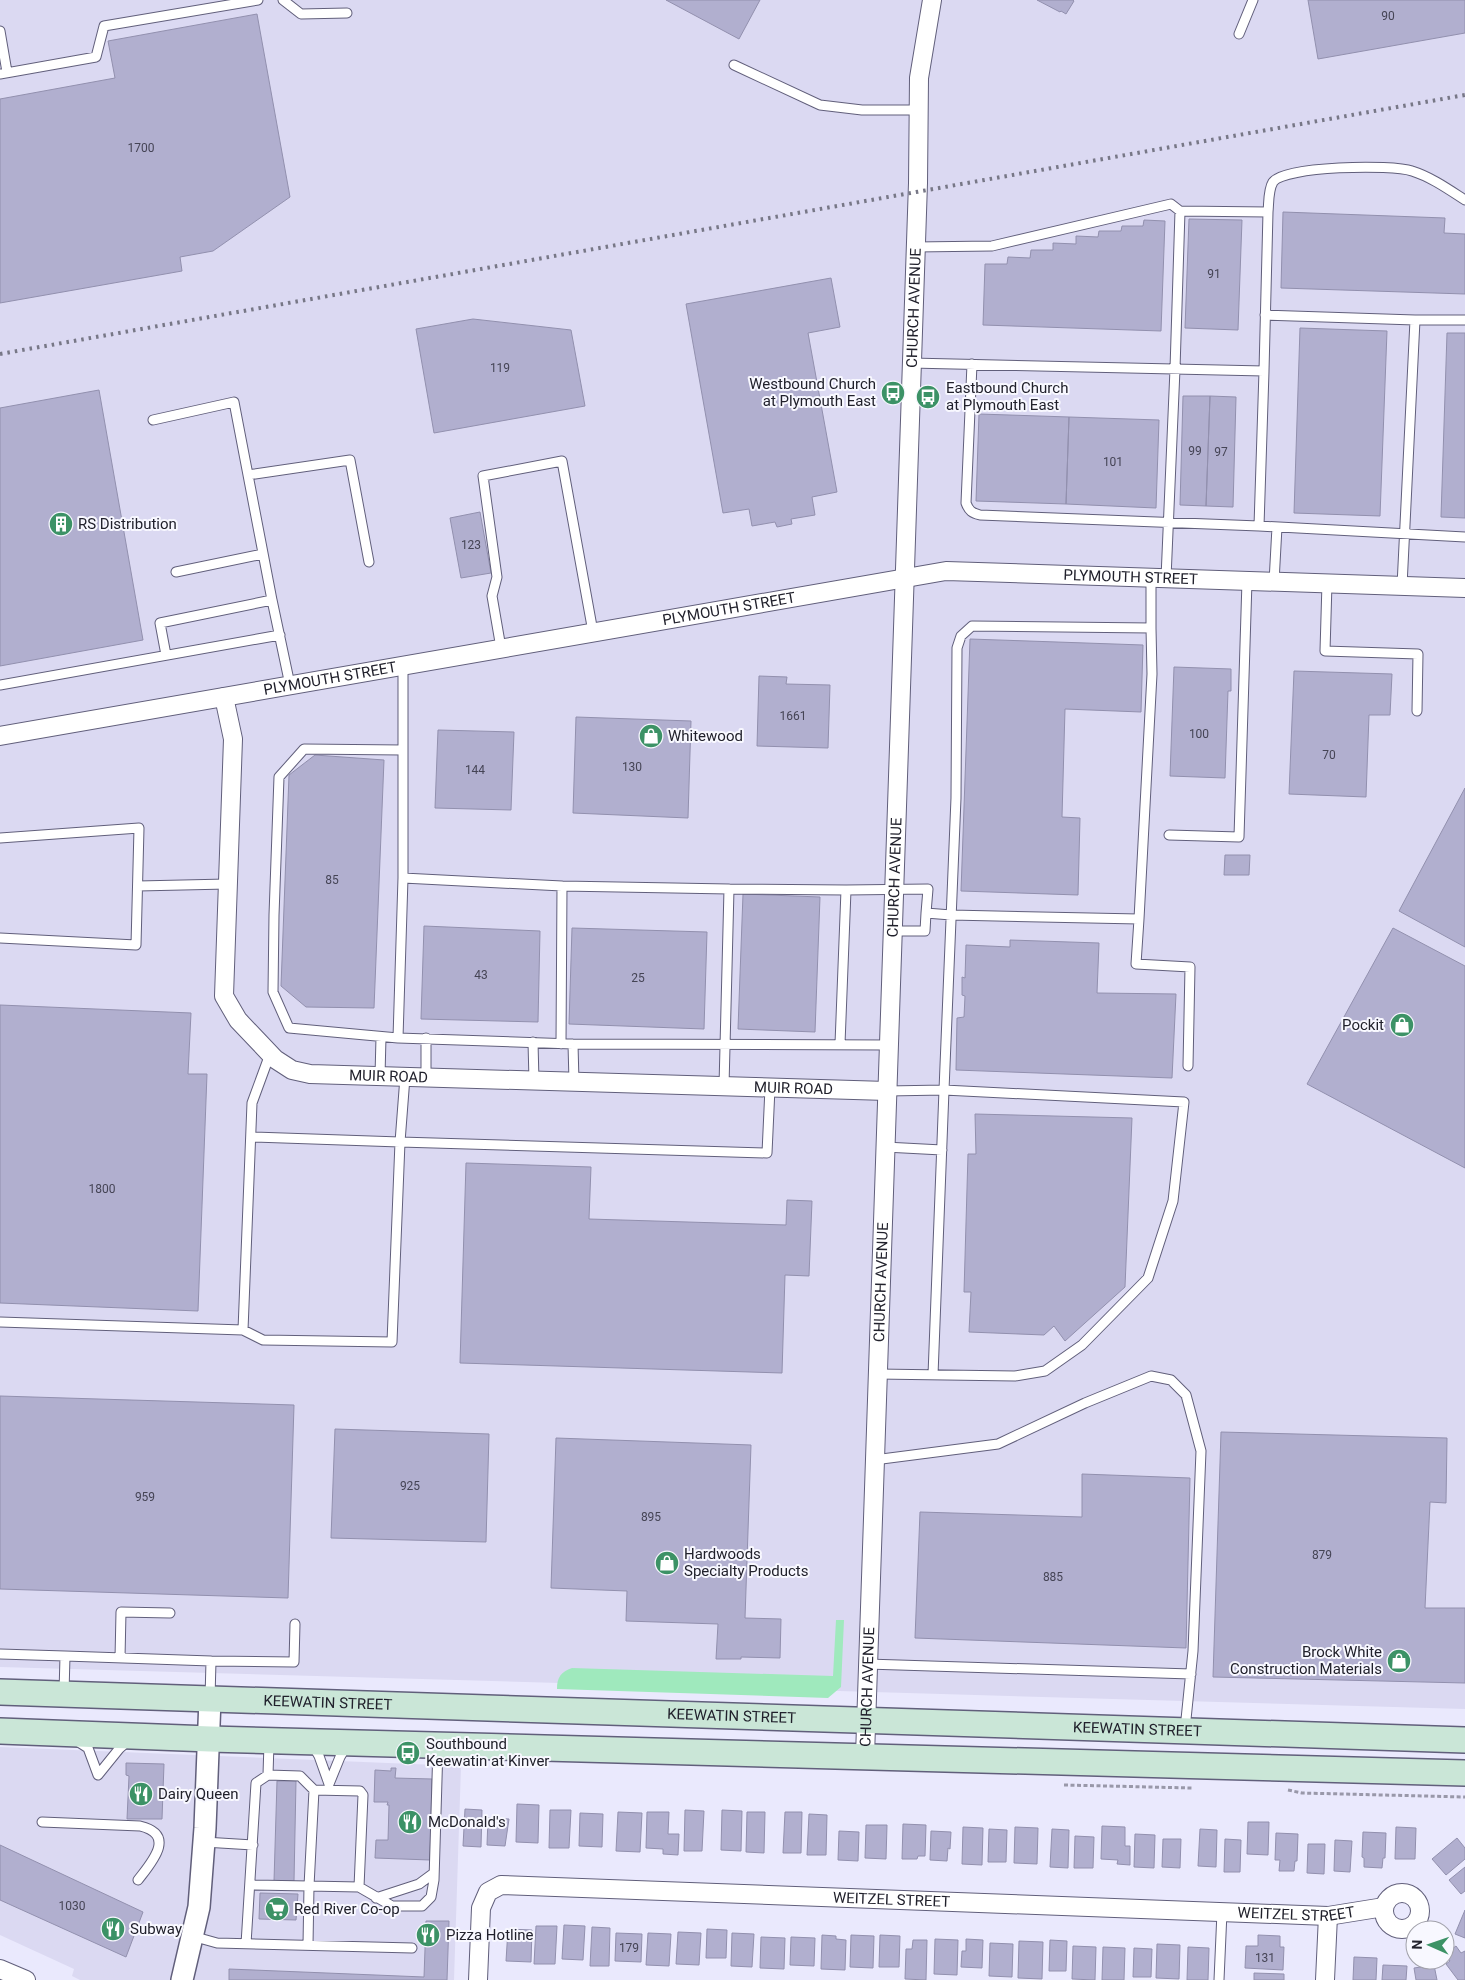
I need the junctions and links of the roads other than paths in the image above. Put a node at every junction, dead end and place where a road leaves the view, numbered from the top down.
1 (258, 0) edge
2 (282, 0) edge
3 (932, 0) edge
4 (1253, 0) edge
5 (347, 13) dead end
6 (0, 31) edge
7 (1240, 34) dead end
8 (734, 65) dead end
9 (3, 73) edge
10 (919, 110) junction
11 (1465, 200) edge
12 (1180, 211) junction
13 (1268, 212) junction
14 (915, 247) junction
15 (1265, 315) junction
16 (1415, 320) junction
17 (1465, 320) edge
18 (911, 362) junction
19 (972, 364) junction
20 (1175, 369) junction
21 (1264, 371) junction
22 (153, 420) dead end
23 (248, 475) junction
24 (1168, 523) junction
25 (1259, 526) junction
26 (1277, 527) junction
27 (1404, 534) junction
28 (1465, 537) edge
29 (263, 554) junction
30 (369, 562) dead end
31 (176, 572) dead end
32 (904, 578) junction
33 (1159, 578) junction
34 (1247, 581) junction
35 (1274, 582) junction
36 (1327, 583) junction
37 (1402, 586) junction
38 (1465, 588) edge
39 (272, 600) junction
40 (1151, 628) junction
41 (593, 632) junction
42 (280, 635) junction
43 (501, 648) junction
44 (166, 655) junction
45 (403, 666) junction
46 (0, 685) edge
47 (290, 685) junction
48 (224, 697) junction
49 (1416, 711) dead end
50 (0, 736) edge
51 (402, 750) junction
52 (1169, 835) dead end
53 (0, 838) edge
54 (403, 878) junction
55 (227, 884) junction
56 (138, 886) junction
57 (562, 886) junction
58 (729, 889) junction
59 (846, 890) junction
60 (893, 890) junction
61 (926, 913) junction
62 (951, 916) junction
63 (1139, 919) junction
64 (892, 931) junction
65 (0, 938) edge
66 (381, 1037) junction
67 (398, 1038) junction
68 (426, 1038) junction
69 (533, 1042) junction
70 (561, 1044) junction
71 (573, 1044) junction
72 (840, 1044) junction
73 (724, 1045) junction
74 (889, 1045) junction
75 (270, 1053) junction
76 (1188, 1066) dead end
77 (380, 1076) junction
78 (405, 1077) junction
79 (426, 1078) junction
80 (534, 1081) junction
81 (574, 1082) junction
82 (724, 1086) junction
83 (770, 1088) junction
84 (944, 1090) junction
85 (887, 1091) junction
86 (251, 1137) junction
87 (400, 1142) junction
88 (885, 1147) junction
89 (942, 1150) junction
90 (0, 1322) edge
91 (243, 1330) junction
92 (877, 1374) junction
93 (933, 1375) junction
94 (874, 1460) junction
95 (170, 1613) dead end
96 (295, 1624) dead end
97 (0, 1654) edge
98 (65, 1656) junction
99 (120, 1658) junction
100 (210, 1661) junction
101 (868, 1664) junction
102 (1191, 1674) junction
103 (0, 1692) edge
104 (64, 1694) junction
105 (210, 1699) junction
106 (866, 1721) junction
107 (0, 1731) edge
108 (1185, 1732) junction
109 (65, 1734) junction
110 (132, 1736) junction
111 (210, 1740) junction
112 (1465, 1740) edge
113 (269, 1741) junction
114 (311, 1742) junction
115 (348, 1743) junction
116 (438, 1745) junction
117 (865, 1756) junction
118 (1465, 1773) edge
119 (268, 1775) junction
120 (329, 1787) junction
121 (314, 1790) junction
122 (42, 1822) dead end
123 (204, 1842) junction
124 (253, 1845) junction
125 (434, 1873) junction
126 (138, 1880) dead end
127 (250, 1885) junction
128 (309, 1886) junction
129 (359, 1887) junction
130 (376, 1898) junction
131 (1384, 1907) dead end
132 (1222, 1912) junction
133 (1328, 1916) junction
134 (192, 1936) junction
135 (246, 1944) junction
136 (308, 1945) junction
137 (412, 1948) dead end
138 (0, 1969) edge
139 (26, 1980) edge
140 (182, 1980) edge
141 (478, 1980) edge
142 (1219, 1980) edge
143 (1326, 1980) edge

1 - 9 lane
2 - 5 lane
3 - 10 street, CHURCH AVENUE
4 - 7 lane
6 - 9 lane
8 - 10 lane
10 - 14 street, CHURCH AVENUE
11 - 13 lane
12 - 13 lane
12 - 14 lane
12 - 20 lane
13 - 15 lane
14 - 18 street, CHURCH AVENUE
15 - 16 lane
15 - 21 lane
16 - 17 lane
16 - 27 lane
18 - 19 lane
18 - 32 street, CHURCH AVENUE
19 - 20 lane
19 - 24 lane
20 - 21 lane
20 - 24 lane
21 - 25 lane
22 - 23 lane
23 - 29 lane
23 - 30 lane
24 - 25 lane
24 - 33 lane
25 - 26 lane
26 - 27 lane
26 - 35 lane
27 - 28 lane
27 - 37 lane
29 - 31 lane
29 - 39 lane
32 - 33 street, PLYMOUTH STREET
32 - 41 street, PLYMOUTH STREET
32 - 60 street, CHURCH AVENUE
33 - 34 street, PLYMOUTH STREET
33 - 40 lane
34 - 35 street, PLYMOUTH STREET
34 - 52 lane
35 - 36 street, PLYMOUTH STREET
36 - 37 street, PLYMOUTH STREET
36 - 49 lane
37 - 38 street, PLYMOUTH STREET
39 - 42 lane
39 - 44 lane
40 - 62 lane
40 - 63 lane
41 - 43 street, PLYMOUTH STREET
41 - 43 lane
42 - 44 lane
42 - 47 lane
43 - 45 street, PLYMOUTH STREET
44 - 46 lane
45 - 47 street, PLYMOUTH STREET
45 - 51 lane
47 - 48 street, PLYMOUTH STREET
48 - 50 street, PLYMOUTH STREET
48 - 55 street, MUIR ROAD
51 - 54 lane
51 - 66 lane
53 - 56 lane
54 - 57 lane
54 - 67 lane
55 - 56 lane
55 - 75 street, MUIR ROAD
56 - 65 lane
57 - 58 lane
57 - 70 lane
58 - 59 lane
58 - 73 lane
59 - 60 lane
59 - 72 lane
60 - 61 lane
60 - 64 street, CHURCH AVENUE
61 - 62 lane
61 - 64 lane
62 - 63 lane
62 - 84 lane
63 - 76 lane
64 - 74 street, CHURCH AVENUE
66 - 67 lane
66 - 77 lane
67 - 68 lane
68 - 69 lane
68 - 79 lane
69 - 70 lane
69 - 80 lane
70 - 71 lane
71 - 73 lane
71 - 81 lane
72 - 73 lane
72 - 74 lane
73 - 82 lane
74 - 85 street, CHURCH AVENUE
75 - 77 street, MUIR ROAD
75 - 86 lane
77 - 78 street, MUIR ROAD
78 - 79 street, MUIR ROAD
78 - 87 lane
79 - 80 street, MUIR ROAD
80 - 81 street, MUIR ROAD
81 - 82 street, MUIR ROAD
82 - 83 street, MUIR ROAD
83 - 85 street, MUIR ROAD
83 - 87 lane
84 - 85 lane
84 - 89 lane
84 - 93 lane
85 - 88 street, CHURCH AVENUE
86 - 87 lane
86 - 91 lane
87 - 91 lane
88 - 89 lane
88 - 92 street, CHURCH AVENUE
89 - 93 lane
90 - 91 lane
92 - 93 lane
92 - 94 street, CHURCH AVENUE
94 - 101 street, CHURCH AVENUE
94 - 102 lane
95 - 99 lane
96 - 100 lane
97 - 98 lane
98 - 99 lane
98 - 104 lane
99 - 100 lane
100 - 105 lane
101 - 102 lane
101 - 106 street, CHURCH AVENUE
102 - 108 lane
103 - 104 main road, KEEWATIN STREET
104 - 105 main road, KEEWATIN STREET
105 - 106 main road, KEEWATIN STREET
105 - 111 street
106 - 108 main road, KEEWATIN STREET
106 - 117 street, CHURCH AVENUE
107 - 109 main road
108 - 112 main road, KEEWATIN STREET
109 - 110 main road
109 - 110 lane
110 - 111 main road
111 - 113 main road
111 - 123 street
113 - 114 main road
113 - 119 lane
114 - 115 main road
114 - 120 lane
115 - 116 main road
115 - 120 lane
116 - 117 main road
116 - 125 lane
117 - 118 main road
119 - 121 lane
119 - 124 lane
120 - 121 lane
120 - 129 lane
121 - 128 lane
122 - 126 lane
123 - 124 lane
123 - 134 street
124 - 127 lane
125 - 130 lane
125 - 130 lane
127 - 128 lane
127 - 135 lane
128 - 129 lane
128 - 136 lane
129 - 130 lane
131 - 133 street, WEITZEL STREET
132 - 133 street, WEITZEL STREET
132 - 141 street, WEITZEL STREET
132 - 142 lane
133 - 143 street
134 - 135 lane
134 - 140 street
135 - 136 lane
136 - 137 lane
138 - 139 street

